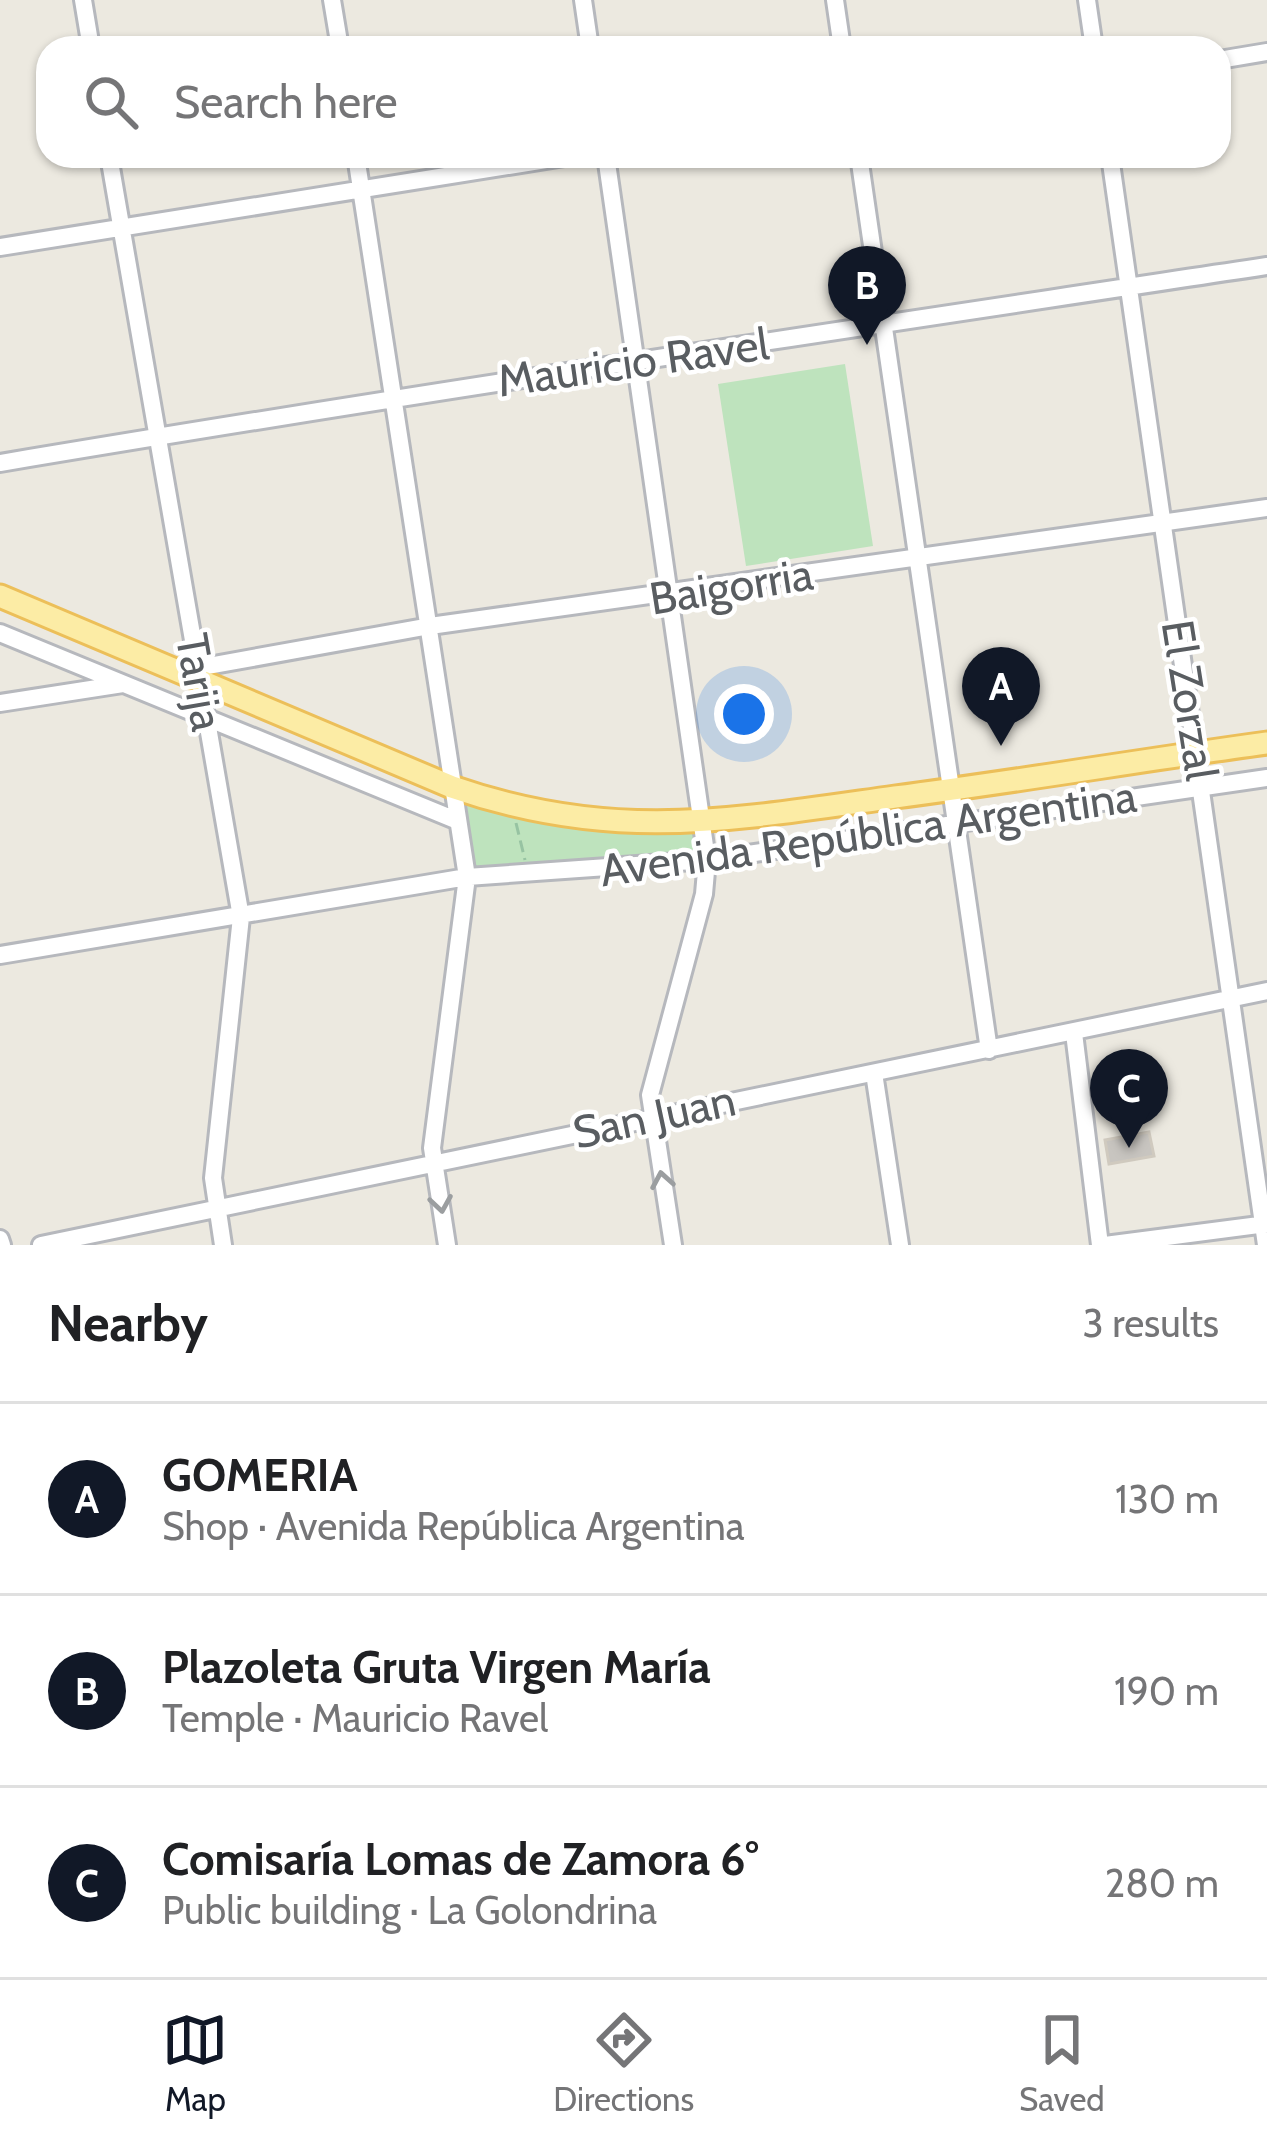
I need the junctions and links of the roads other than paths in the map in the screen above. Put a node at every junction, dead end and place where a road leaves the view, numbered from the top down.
1 (82, 0) edge
2 (332, 0) edge
3 (583, 0) edge
4 (835, 0) edge
5 (1087, 0) edge
6 (89, 36) edge
7 (338, 36) edge
8 (588, 36) edge
9 (840, 36) edge
10 (1092, 36) edge
11 (1267, 52) edge
12 (1231, 58) edge
13 (111, 168) edge
14 (358, 168) edge
15 (490, 168) edge
16 (608, 168) edge
17 (861, 168) edge
18 (1112, 168) edge
19 (361, 187) junction
20 (121, 226) junction
21 (0, 247) edge
22 (1267, 266) edge
23 (1130, 286) junction
24 (885, 327) junction
25 (634, 360) junction
26 (392, 396) junction
27 (158, 436) junction
28 (0, 463) edge
29 (1267, 508) edge
30 (1163, 523) junction
31 (919, 557) junction
32 (0, 596) edge
33 (668, 596) junction
34 (430, 626) junction
35 (0, 633) edge
36 (198, 674) junction
37 (123, 684) junction
38 (0, 704) edge
39 (206, 719) junction
40 (1267, 743) edge
41 (1198, 752) junction
42 (1267, 778) edge
43 (1203, 787) junction
44 (452, 788) junction
45 (952, 790) junction
46 (458, 821) junction
47 (956, 823) junction
48 (702, 824) junction
49 (707, 860) junction
50 (467, 877) junction
51 (241, 916) junction
52 (0, 955) edge
53 (1267, 991) edge
54 (1233, 998) junction
55 (1074, 1033) junction
56 (989, 1050) junction
57 (874, 1073) junction
58 (651, 1115) junction
59 (434, 1163) junction
60 (216, 1210) junction
61 (1265, 1224) edge
62 (41, 1245) edge
63 (223, 1245) edge
64 (447, 1245) edge
65 (673, 1245) edge
66 (900, 1245) edge
67 (1102, 1245) edge
68 (1266, 1245) edge

1 - 6 street
2 - 7 street
3 - 8 street
4 - 9 street
5 - 10 street
11 - 12 street
13 - 20 street, Tarija
14 - 19 street
15 - 19 street
16 - 25 street
17 - 24 street
18 - 23 street, El Zorzal
19 - 20 street
19 - 26 street
20 - 21 street
20 - 27 street, Tarija
22 - 23 street, Mauricio Ravel
23 - 24 street, Mauricio Ravel
23 - 30 street, El Zorzal
24 - 25 street, Mauricio Ravel
24 - 31 street
25 - 26 street, Mauricio Ravel
25 - 33 street
26 - 27 street, Mauricio Ravel
26 - 34 street
27 - 28 street, Mauricio Ravel
27 - 36 street, Tarija
29 - 30 street, Baigorria
30 - 31 street, Baigorria
30 - 41 street, El Zorzal
31 - 33 street, Baigorria
31 - 45 street
32 - 36 main road, Avenida República Argentina
33 - 34 street, Baigorria
33 - 48 street
34 - 36 street, Baigorria
34 - 44 street
35 - 37 street
36 - 39 street, Tarija
36 - 44 main road, Avenida República Argentina
37 - 38 street
37 - 39 street
39 - 46 street
39 - 51 street, Tarija
40 - 41 main road, Avenida República Argentina
41 - 43 street, El Zorzal
41 - 45 main road, Avenida República Argentina
42 - 43 street, Avenida República Argentina
43 - 47 street, Avenida República Argentina
43 - 54 street, El Zorzal
44 - 46 street
44 - 48 main road, Avenida República Argentina
45 - 47 street
45 - 48 main road, Avenida República Argentina
46 - 50 street
47 - 49 street, Avenida República Argentina
47 - 56 street
48 - 49 street
49 - 50 street, Avenida República Argentina
49 - 58 street
50 - 51 street, Avenida República Argentina
50 - 59 street
51 - 52 street, Avenida República Argentina
51 - 60 street, Tarija
53 - 54 street, San Juan
54 - 55 street, San Juan
54 - 61 street, El Zorzal
55 - 56 street, San Juan
55 - 67 street
56 - 57 street, San Juan
57 - 58 street, San Juan
57 - 66 street
58 - 59 street, San Juan
65 -> 58 street
59 - 60 street, San Juan
59 -> 64 street
60 - 62 street, San Juan
60 - 63 street, Tarija
61 - 67 street
61 - 68 street, El Zorzal

